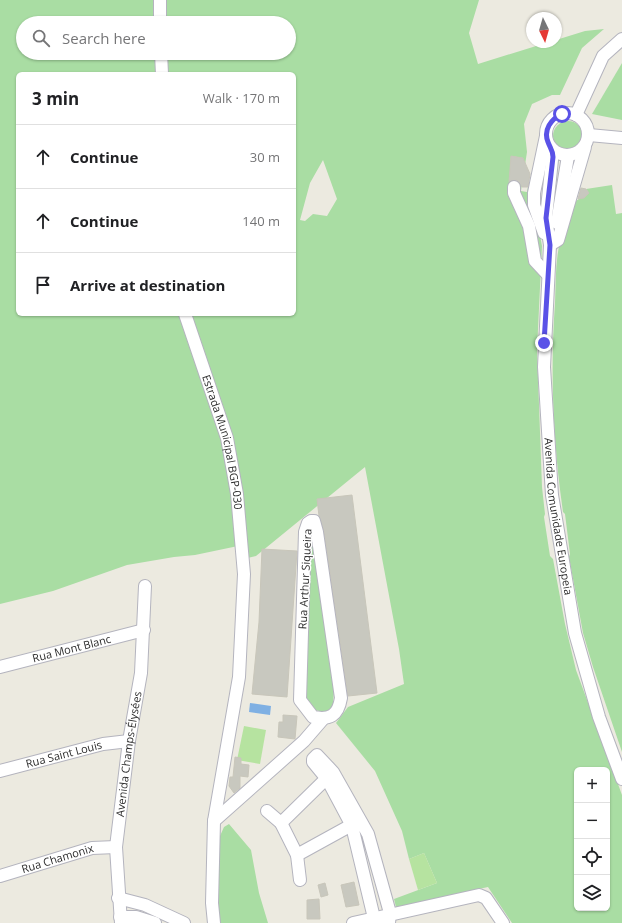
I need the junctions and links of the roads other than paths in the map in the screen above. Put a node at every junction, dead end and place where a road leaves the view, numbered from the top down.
1 (160, 0) edge
2 (160, 16) edge
3 (622, 39) edge
4 (161, 60) edge
5 (162, 72) edge
6 (576, 115) junction
7 (546, 135) junction
8 (622, 138) edge
9 (587, 141) junction
10 (558, 154) junction
11 (540, 166) junction
12 (514, 187) dead end
13 (542, 218) junction
14 (556, 227) junction
15 (550, 245) junction
16 (548, 274) junction
17 (186, 316) edge
18 (145, 586) dead end
19 (144, 630) junction
20 (0, 668) edge
21 (323, 719) junction
22 (129, 741) junction
23 (0, 771) edge
24 (622, 779) edge
25 (267, 811) dead end
26 (214, 821) junction
27 (281, 823) junction
28 (356, 823) junction
29 (116, 847) junction
30 (297, 856) junction
31 (377, 866) junction
32 (363, 870) junction
33 (0, 876) edge
34 (300, 880) dead end
35 (118, 898) junction
36 (390, 918) edge
37 (120, 920) edge
38 (377, 920) edge
39 (155, 923) edge
40 (184, 923) edge
41 (214, 923) edge
42 (353, 923) edge
43 (503, 923) edge

1 - 2 street
3 - 6 street
4 - 5 street
6 - 7 street
6 - 9 street
7 - 10 street
7 - 11 street, Avenida Comunidade Europeia
8 - 9 street
9 - 10 street
9 - 15 street
10 - 11 street
10 - 13 street, Avenida Comunidade Europeia
10 - 14 street, Avenida Comunidade Europeia
11 - 13 street, Avenida Comunidade Europeia
12 - 16 street
13 - 14 street
13 - 15 street, Avenida Comunidade Europeia
14 - 15 street, Avenida Comunidade Europeia
15 - 16 street, Avenida Comunidade Europeia
16 - 24 street, Avenida Comunidade Europeia
17 - 26 street, Estrada Municipal BGP-030
18 - 19 street, Avenida Champs-Élysées
19 - 20 street, Rua Mont Blanc
19 - 22 street, Avenida Champs-Élysées
21 - 21 street, Rua Arthur Siqueira
21 - 26 street, Rua Arthur Siqueira
22 - 23 street, Rua Saint Louis
22 - 29 street, Avenida Champs-Élysées
25 - 27 street
26 - 41 street
27 - 28 street
27 - 30 street
28 - 30 street
28 - 31 street
28 - 32 street
29 - 33 street, Rua Chamonix
29 - 35 street, Avenida Champs-Élysées
30 - 34 street
31 - 32 street
31 - 36 street
32 - 38 street
35 - 37 street, Avenida Champs-Élysées
35 - 40 street
36 - 38 street
36 - 43 street
37 - 39 street
38 - 42 street

